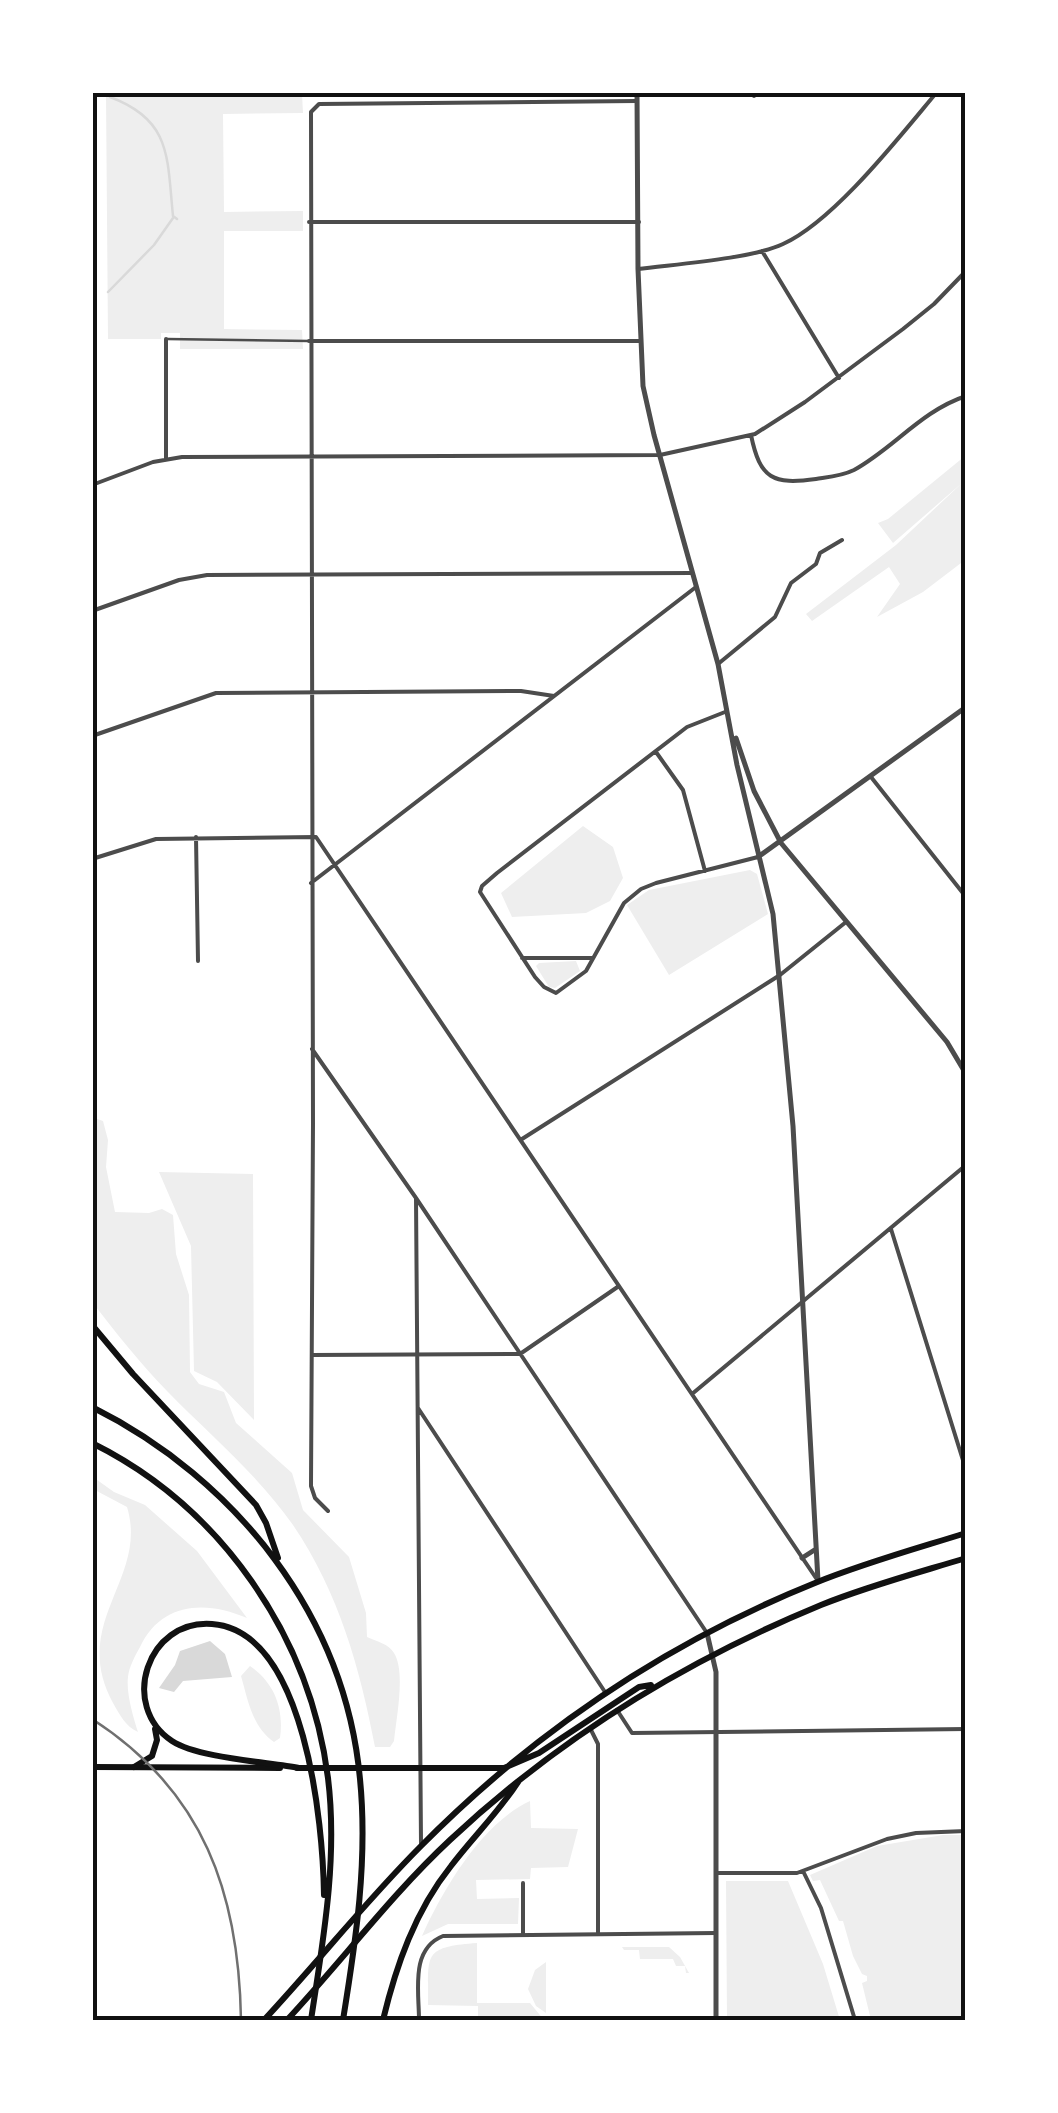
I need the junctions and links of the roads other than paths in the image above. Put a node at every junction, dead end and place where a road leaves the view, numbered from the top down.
1 (637, 92) edge
2 (937, 92) edge
3 (637, 101) junction
4 (310, 222) junction
5 (638, 222) junction
6 (762, 251) junction
7 (638, 269) junction
8 (966, 271) edge
9 (166, 339) joint
10 (309, 341) junction
11 (640, 341) junction
12 (839, 378) junction
13 (966, 396) edge
14 (751, 435) junction
15 (660, 455) junction
16 (310, 457) junction
17 (166, 459) junction
18 (92, 485) edge
19 (842, 540) dead end
20 (695, 574) junction
21 (310, 575) junction
22 (698, 585) junction
23 (92, 611) edge
24 (718, 664) junction
25 (311, 692) junction
26 (554, 696) junction
27 (964, 711) edge
28 (728, 712) junction
29 (92, 736) edge
30 (655, 750) junction
31 (870, 778) junction
32 (311, 837) junction
33 (196, 838) junction
34 (781, 843) junction
35 (758, 857) junction
36 (92, 859) edge
37 (334, 864) junction
38 (705, 871) junction
39 (311, 883) junction
40 (966, 897) edge
41 (846, 922) junction
42 (522, 958) junction
43 (592, 958) junction
44 (198, 961) dead end
45 (780, 974) junction
46 (311, 1048) junction
47 (966, 1074) edge
48 (521, 1140) junction
49 (966, 1165) edge
50 (416, 1198) junction
51 (891, 1229) junction
52 (619, 1286) junction
53 (802, 1302) junction
54 (92, 1324) edge
55 (520, 1354) junction
56 (312, 1356) junction
57 (417, 1356) junction
58 (692, 1394) junction
59 (92, 1407) edge
60 (417, 1408) junction
61 (92, 1443) edge
62 (966, 1470) edge
63 (328, 1510) dead end
64 (966, 1533) edge
65 (816, 1549) junction
66 (802, 1558) junction
67 (966, 1558) edge
68 (281, 1569) junction
69 (818, 1582) junction
70 (706, 1633) junction
71 (712, 1655) junction
72 (657, 1684) junction
73 (605, 1692) junction
74 (617, 1710) junction
75 (153, 1722) junction
76 (590, 1729) junction
77 (716, 1730) junction
78 (966, 1730) edge
79 (92, 1767) edge
80 (134, 1767) junction
81 (299, 1768) junction
82 (420, 1768) junction
83 (504, 1768) junction
84 (518, 1782) junction
85 (966, 1830) edge
86 (421, 1846) junction
87 (803, 1871) junction
88 (716, 1873) junction
89 (524, 1883) dead end
90 (716, 1933) junction
91 (598, 1934) junction
92 (523, 1935) junction
93 (324, 1936) junction
94 (264, 2020) edge
95 (287, 2020) edge
96 (311, 2020) edge
97 (343, 2020) edge
98 (383, 2020) edge
99 (420, 2020) edge
100 (716, 2020) edge
101 (855, 2020) edge

1 - 3 street
2 - 6 street
3 - 4 street
3 - 5 street
4 - 5 street
4 - 10 street
5 - 7 street
6 - 7 street
6 - 12 street
7 - 11 street
8 - 12 street
9 - 10 street
9 - 17 street
10 - 11 street
10 - 16 street
11 - 15 street
12 - 14 street
13 - 14 street
14 - 15 street
15 - 16 street
15 - 20 street
16 - 17 street
16 - 21 street
17 - 18 street
19 - 24 street
20 - 21 street
20 - 22 street
21 - 23 street
21 - 25 street
22 - 24 street
22 - 26 street
24 - 28 street
25 - 26 street
25 - 29 street
25 - 32 street
26 - 37 street
27 - 31 street
28 - 30 street
28 - 34 street
28 - 35 street
30 - 38 street
30 - 42 street
31 - 34 street
31 - 40 street
32 - 33 street
32 - 37 street
32 - 39 street
33 - 36 street
33 - 44 street
34 - 35 street
34 - 41 street
35 - 38 street
35 - 45 street
37 - 39 street
37 - 48 street
38 - 43 street
39 - 46 street
41 - 45 street
41 - 47 street
42 - 43 street
42 - 43 street
45 - 48 street
45 - 53 street
46 - 50 street
46 - 56 street
48 - 52 street
49 - 51 street
50 - 55 street
50 - 57 street
51 - 53 street
51 - 62 street
52 - 55 street
52 - 58 street
53 - 58 street
53 - 65 street
54 - 68 main road
55 - 57 street
55 - 70 street
56 - 57 street
56 - 63 street
57 - 60 street
58 - 66 street
59 - 68 main road
60 - 73 street
60 - 82 street
61 - 93 main road
64 - 69 main road
65 - 66 street
65 - 69 street
66 - 69 street
67 - 71 main road
68 - 97 main road
69 - 70 main road
70 - 71 street
70 - 73 main road
71 - 72 main road
71 - 77 street
72 - 74 main road
72 - 83 main road
73 - 83 main road
74 - 76 main road
74 - 77 street
75 - 80 main road
75 - 81 main road
75 - 93 main road
76 - 84 main road
76 - 91 street
77 - 78 street
77 - 88 street
79 - 80 main road
80 - 81 main road
81 - 82 main road
82 - 83 main road
82 - 86 street
83 - 86 main road
84 - 95 main road
84 - 98 main road
85 - 87 street
86 - 94 main road
87 - 88 street
87 - 101 street
88 - 90 street
89 - 92 street
90 - 91 street
90 - 100 street
91 - 92 street
92 - 99 street
93 - 96 main road

